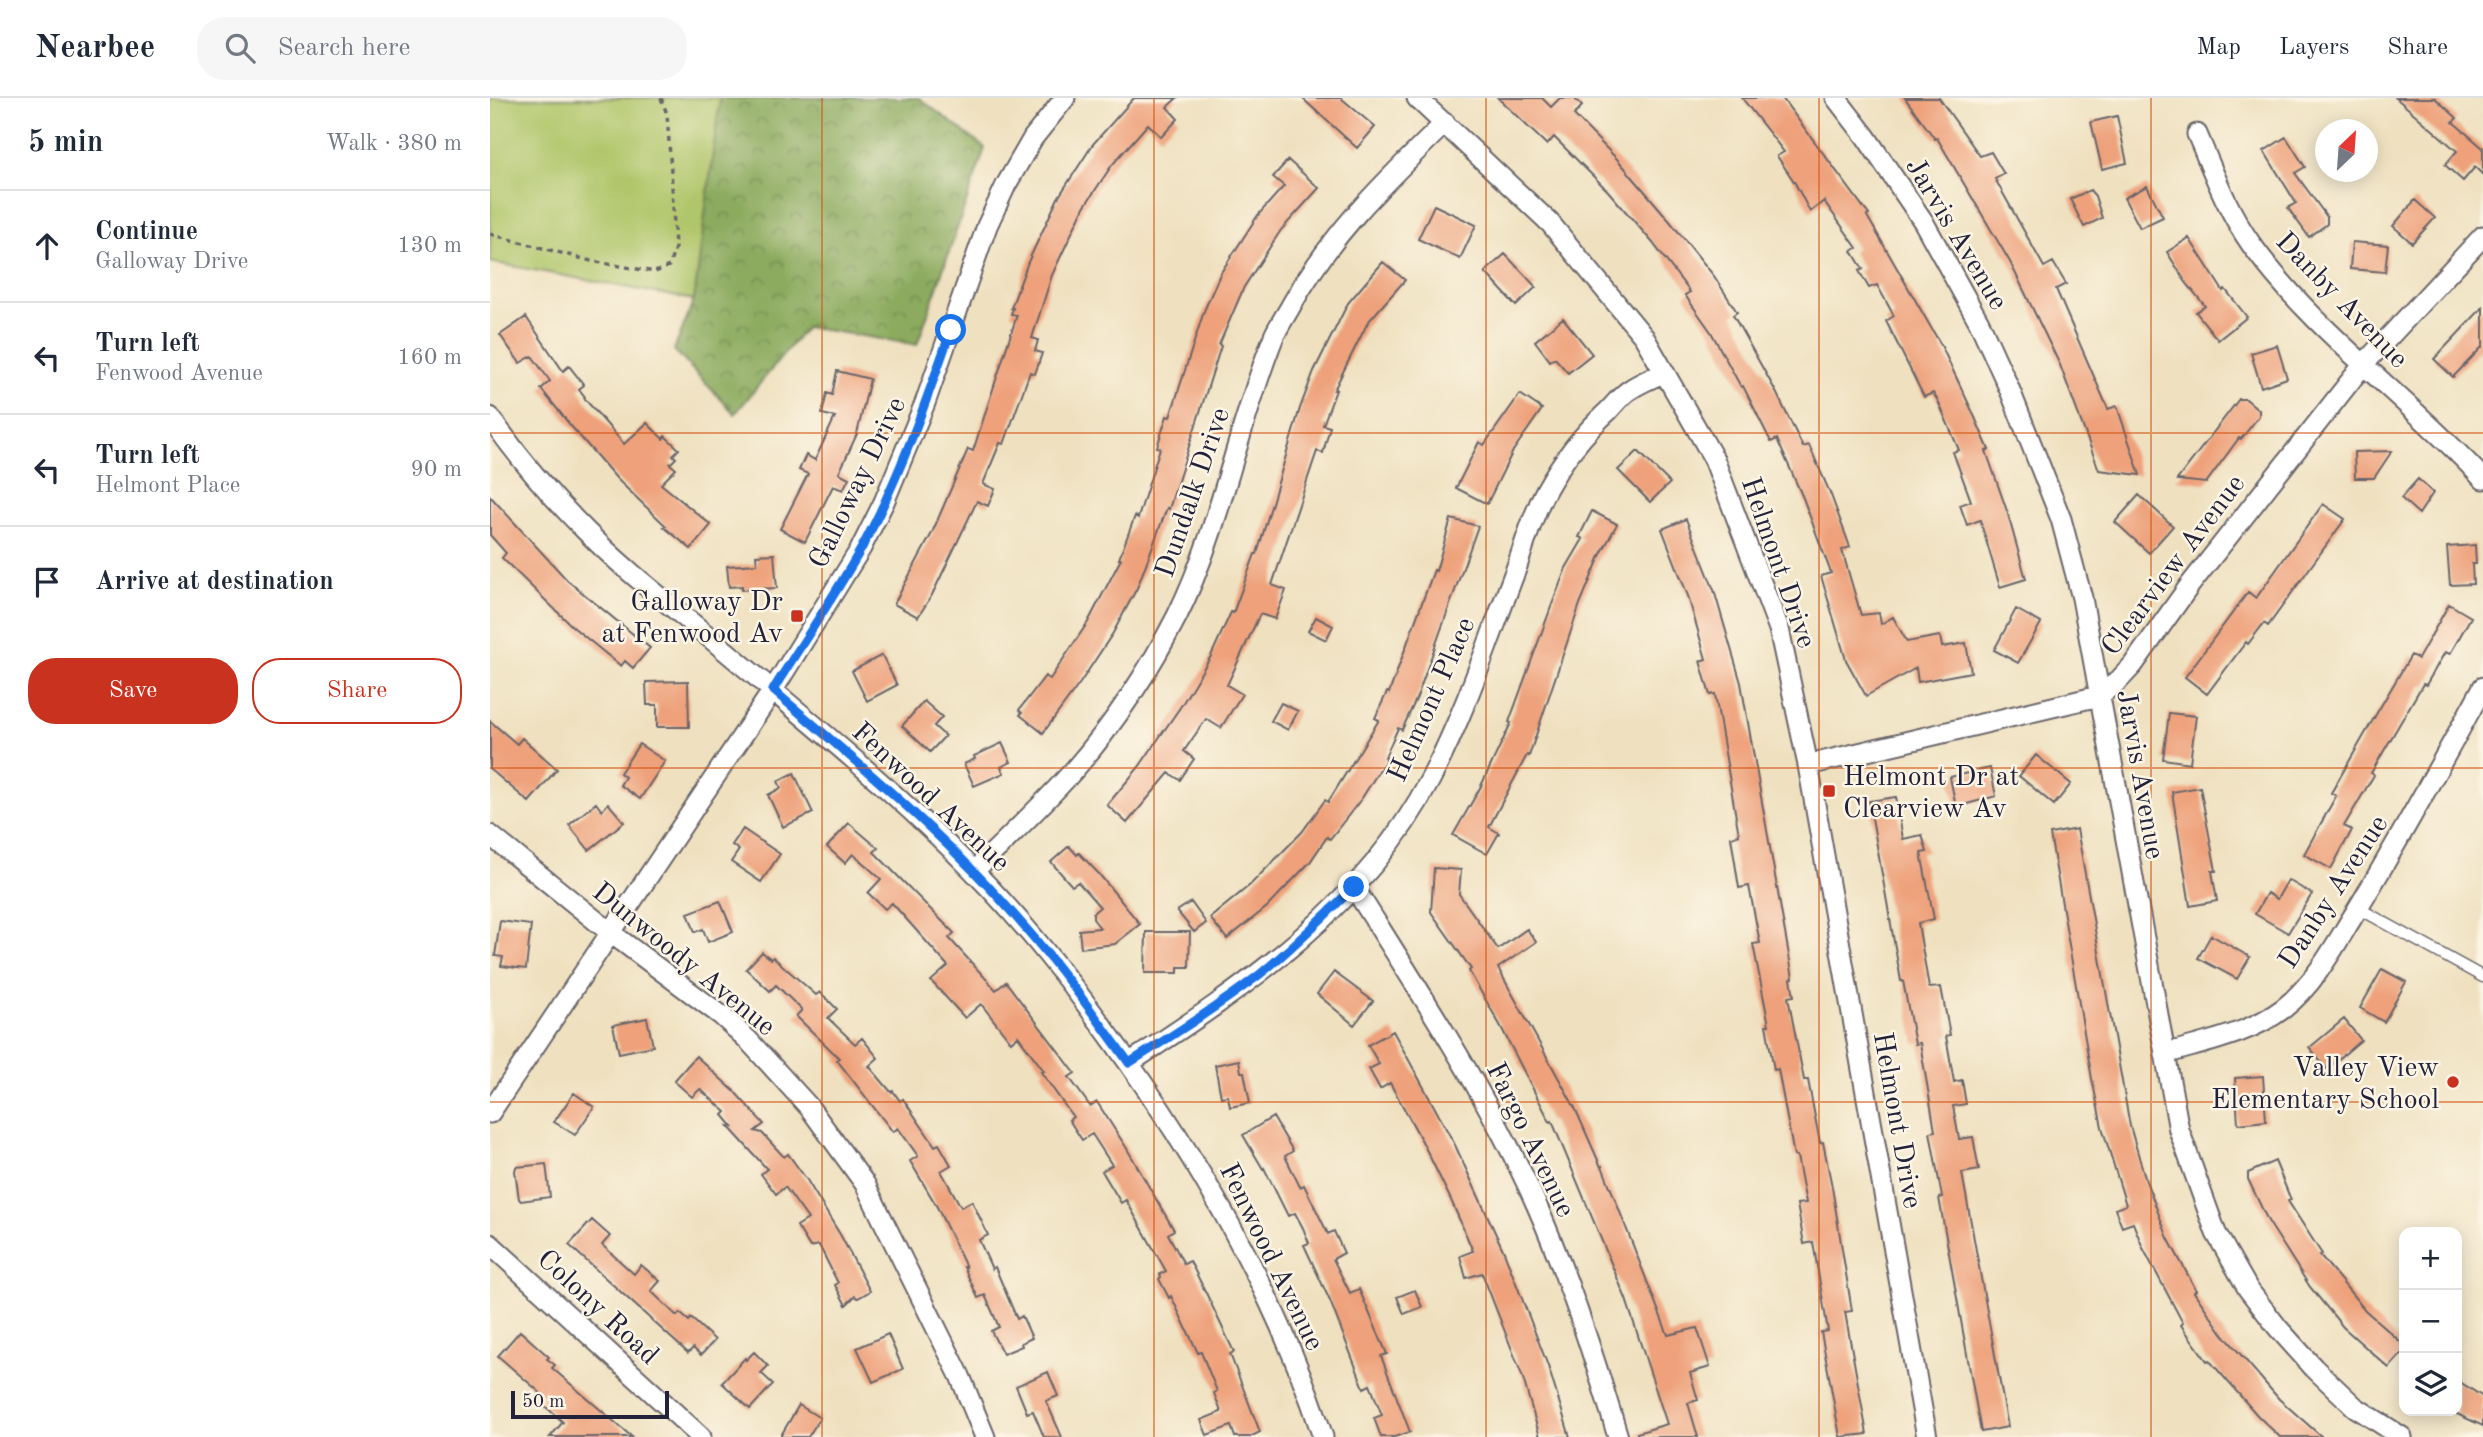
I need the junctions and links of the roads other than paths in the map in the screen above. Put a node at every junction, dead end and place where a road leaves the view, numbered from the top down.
1 (1065, 98) edge
2 (1417, 98) edge
3 (1836, 98) edge
4 (1445, 123) junction
5 (2196, 134) dead end
6 (2483, 236) edge
7 (2363, 365) junction
8 (1664, 372) junction
9 (490, 417) edge
10 (2483, 479) edge
11 (2483, 687) edge
12 (773, 690) junction
13 (2099, 696) junction
14 (1808, 765) junction
15 (490, 835) edge
16 (974, 871) junction
17 (1354, 887) junction
18 (2358, 908) junction
19 (611, 933) junction
20 (2483, 977) edge
21 (2165, 1054) junction
22 (1129, 1063) junction
23 (490, 1113) edge
24 (490, 1244) edge
25 (701, 1437) edge
26 (985, 1437) edge
27 (1323, 1437) edge
28 (1618, 1437) edge
29 (1927, 1437) edge
30 (2402, 1437) edge

1 - 12 street, Galloway Drive
2 - 4 street, Helmont Drive
3 - 13 street, Jarvis Avenue
4 - 8 street, Helmont Drive
4 - 16 street, Dundalk Drive
5 - 7 street, Danby Avenue
6 - 7 street, Clearview Avenue
7 - 10 street, Danby Avenue
7 - 13 street, Clearview Avenue
8 - 14 street, Helmont Drive
8 - 17 street, Helmont Place
9 - 12 street, Fenwood Avenue
11 - 18 street, Danby Avenue
12 - 16 street, Fenwood Avenue
12 - 19 street, Galloway Drive
13 - 14 street, Clearview Avenue
13 - 21 street, Jarvis Avenue
14 - 29 street, Helmont Drive
15 - 19 street, Dunwoody Avenue
16 - 22 street, Fenwood Avenue
17 - 22 street, Helmont Place
17 - 28 street, Fargo Avenue
18 - 20 lane
18 - 21 street, Danby Avenue
19 - 23 street, Galloway Drive
19 - 26 street, Dunwoody Avenue
21 - 30 street, Jarvis Avenue
22 - 27 street, Fenwood Avenue
24 - 25 street, Colony Road

